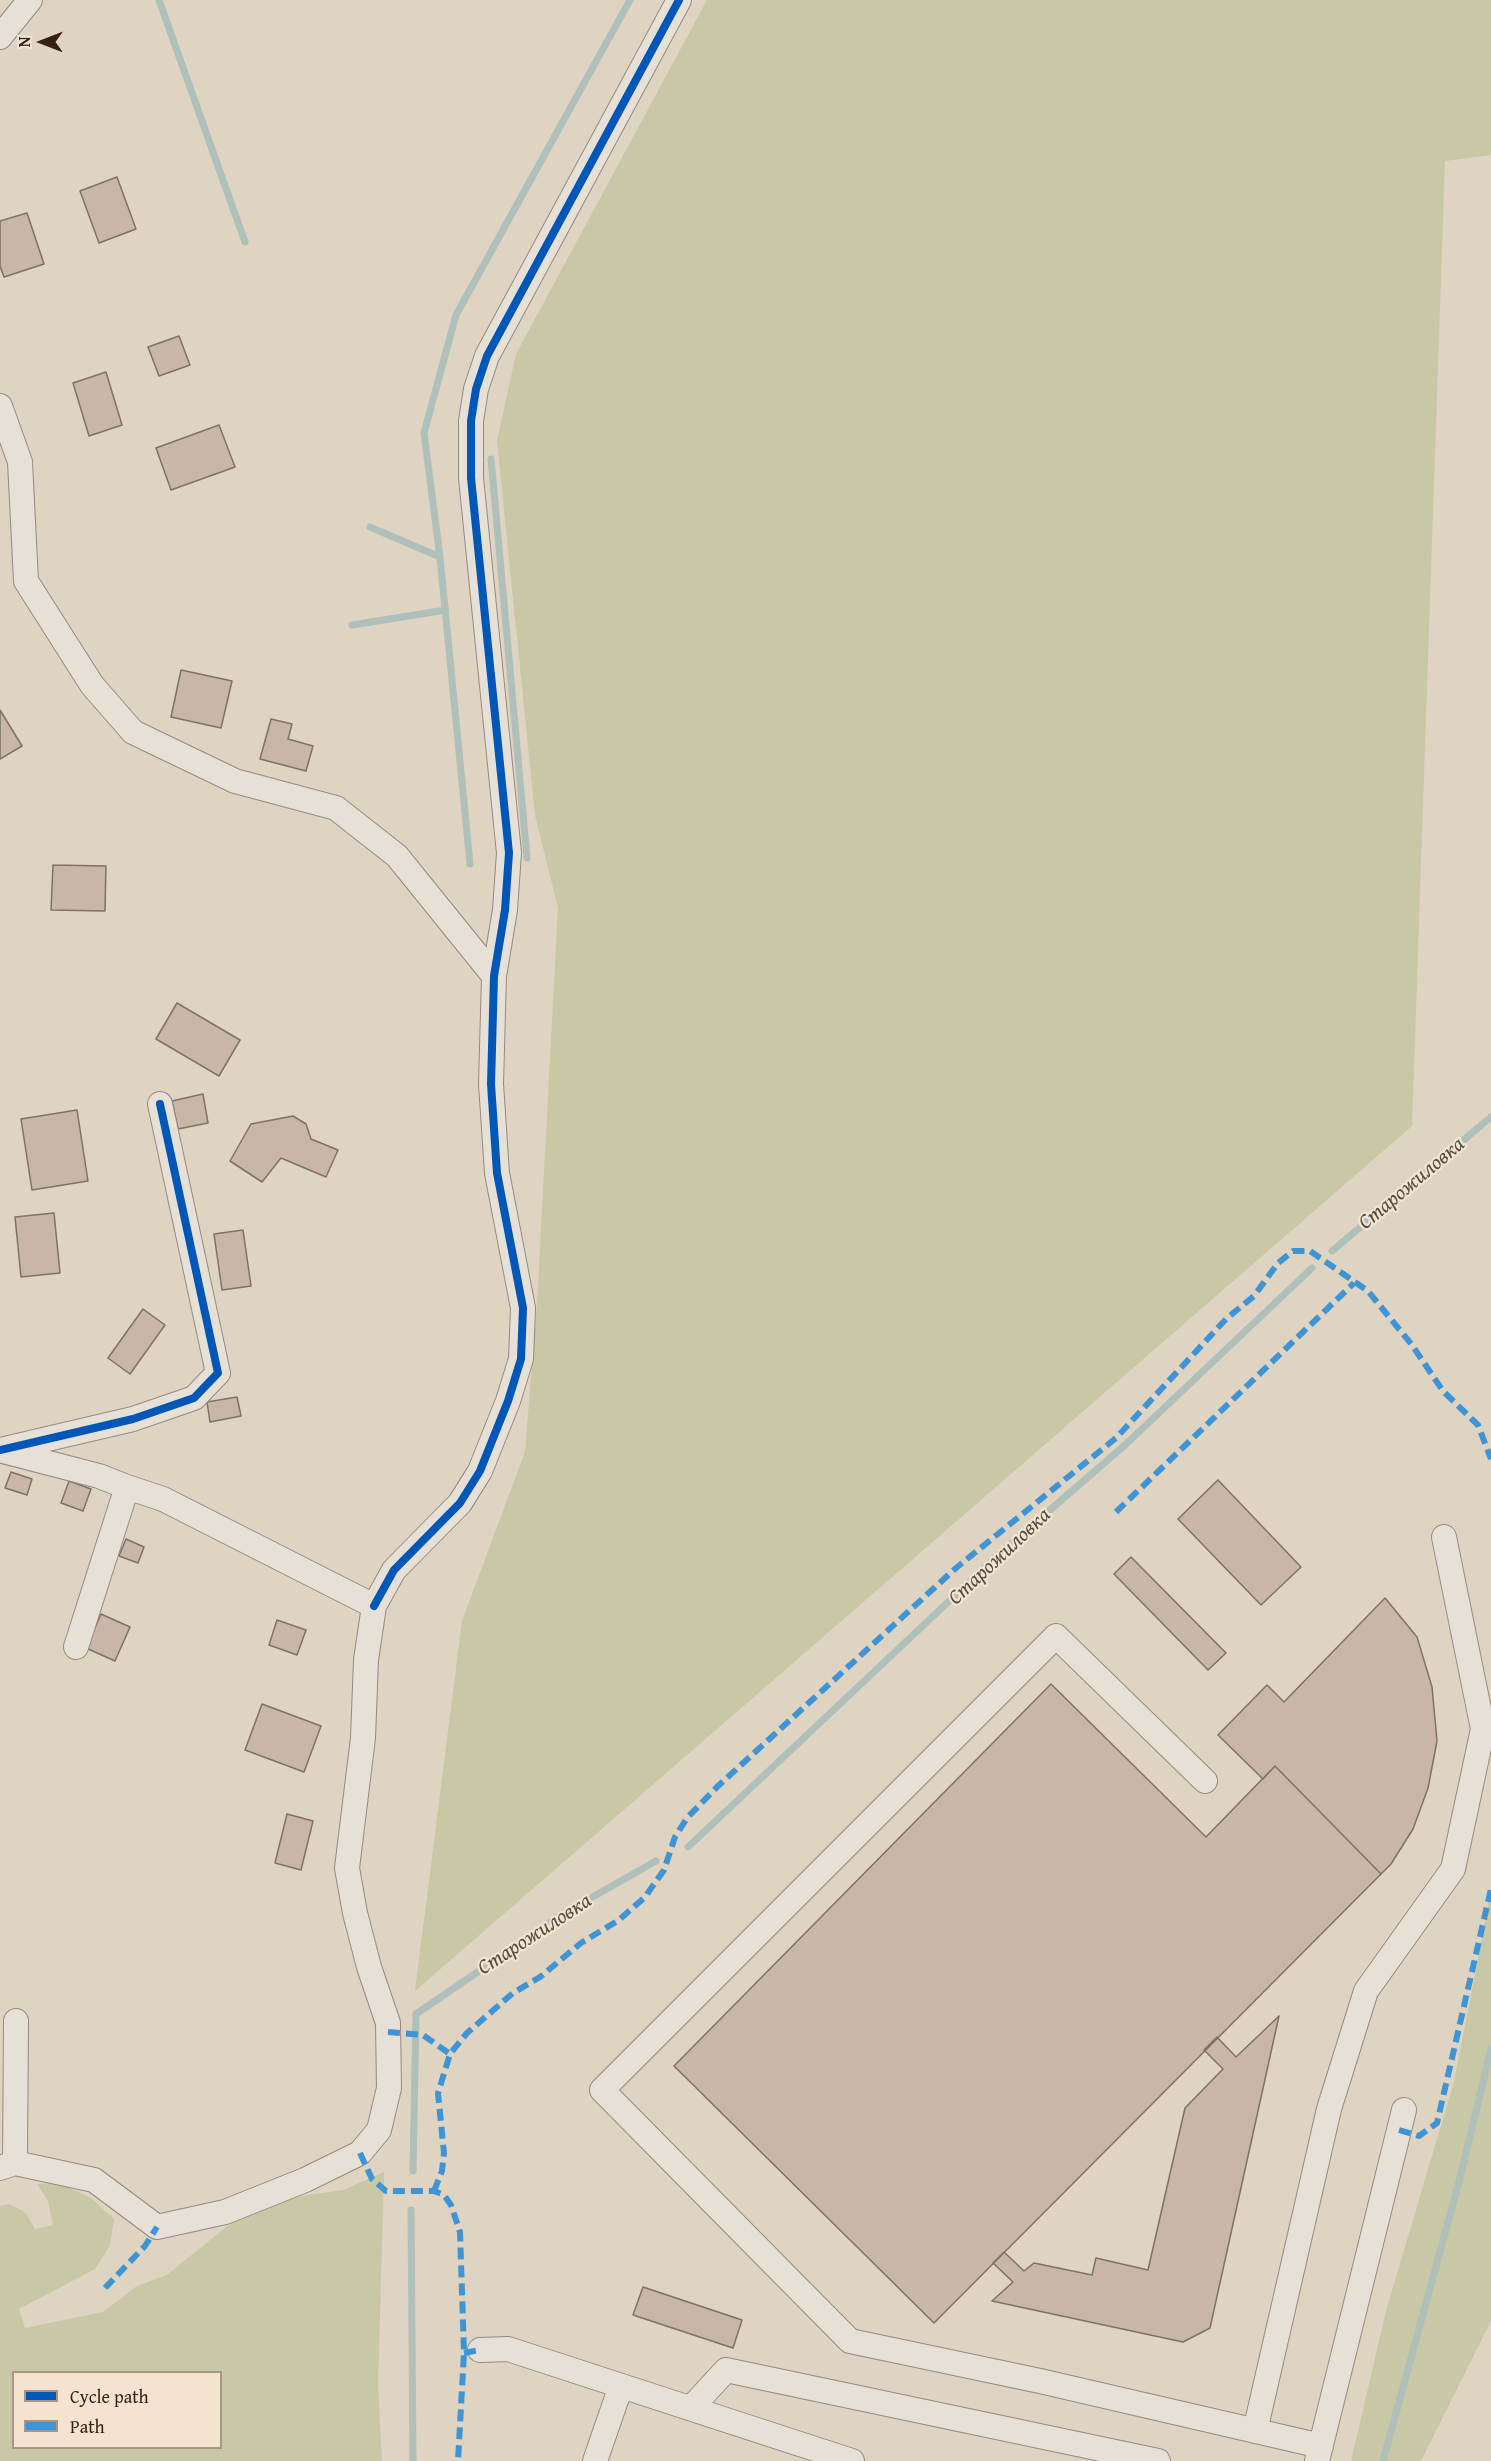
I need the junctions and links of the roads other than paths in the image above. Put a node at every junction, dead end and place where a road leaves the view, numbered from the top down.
1 (30, 0) edge
2 (679, 0) edge
3 (0, 37) edge
4 (0, 406) edge
5 (494, 976) junction
6 (160, 1104) dead end
7 (0, 1450) edge
8 (127, 1487) junction
9 (1444, 1537) dead end
10 (374, 1606) junction
11 (76, 1647) dead end
12 (1205, 1781) dead end
13 (16, 2021) dead end
14 (1404, 2110) dead end
15 (8, 2166) edge
16 (480, 2350) dead end
17 (621, 2386) junction
18 (691, 2408) junction
19 (1255, 2431) junction
20 (1319, 2454) edge
21 (1133, 2458) edge
22 (595, 2461) edge
23 (852, 2461) edge
24 (1158, 2461) edge

1 - 3 street
2 - 5 street
4 - 5 street
5 - 10 street
6 - 7 street
7 - 8 street
8 - 10 street
8 - 11 street
9 - 19 street
10 - 15 street
12 - 19 street
13 - 15 street
14 - 20 street
16 - 17 street
17 - 18 street
17 - 22 street
18 - 21 street
18 - 23 street
19 - 20 street
21 - 24 street

